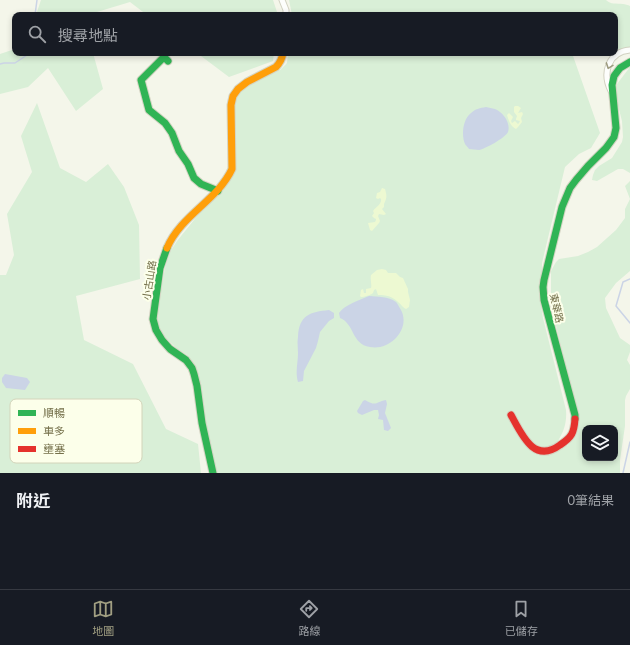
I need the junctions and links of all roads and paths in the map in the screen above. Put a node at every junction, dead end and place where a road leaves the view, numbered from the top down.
1 (282, 0) edge
2 (286, 12) edge
3 (630, 50) edge
4 (618, 54) edge
5 (283, 56) edge
6 (615, 56) edge
7 (168, 61) dead end
8 (630, 62) edge
9 (612, 93) junction
10 (218, 191) junction
11 (511, 415) dead end
12 (213, 473) edge

1 - 2 street
3 -> 4 street, 東華路
5 - 10 street, 小古山路
6 -> 9 street, 東華路
7 - 10 street
8 - 9 street, 東華路
9 - 11 street, 東華路
10 - 12 street, 小古山路

